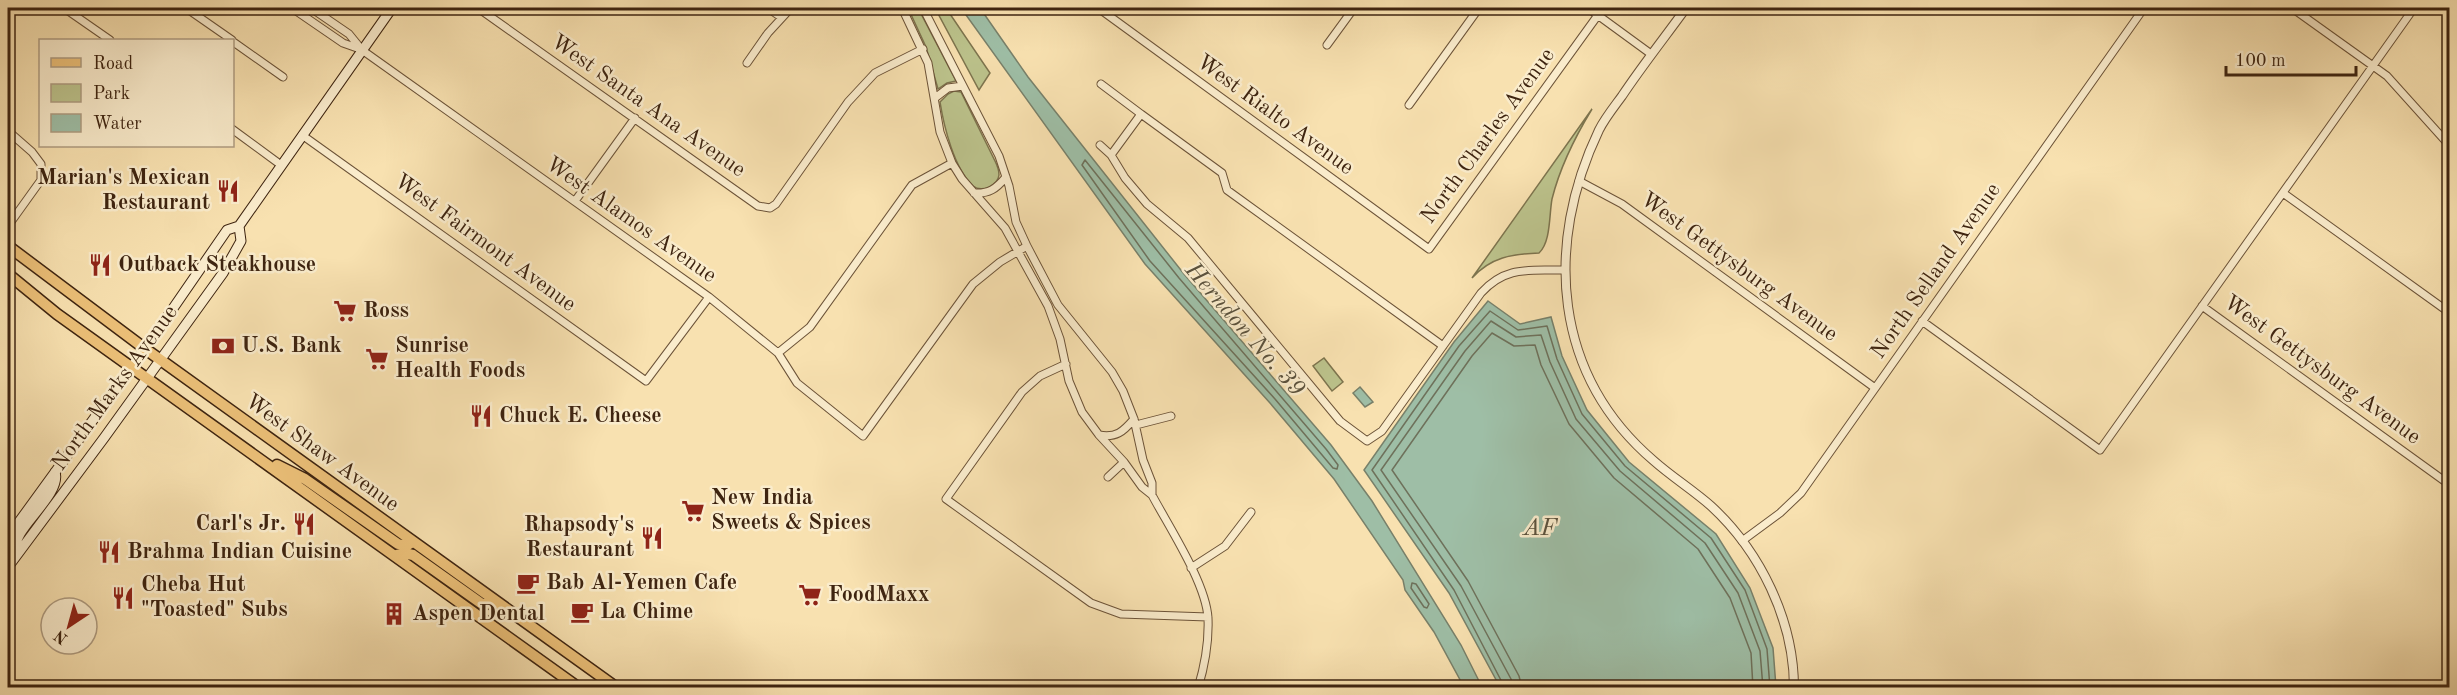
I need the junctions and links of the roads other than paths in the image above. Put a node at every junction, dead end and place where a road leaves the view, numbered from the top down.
1 (64, 8) edge
2 (186, 8) edge
3 (292, 8) edge
4 (311, 8) edge
5 (392, 8) edge
6 (478, 8) edge
7 (768, 8) edge
8 (791, 8) edge
9 (902, 8) edge
10 (923, 8) edge
11 (1354, 8) edge
12 (1479, 8) edge
13 (1588, 8) edge
14 (1686, 8) edge
15 (2144, 8) edge
16 (2292, 8) edge
17 (2414, 8) edge
18 (1102, 9) edge
19 (1598, 15) junction
20 (781, 17) junction
21 (109, 39) edge
22 (229, 39) edge
23 (234, 42) edge
24 (1328, 45) dead end
25 (923, 49) junction
26 (362, 50) junction
27 (1651, 54) junction
28 (747, 63) dead end
29 (2373, 66) junction
30 (282, 77) dead end
31 (1101, 84) dead end
32 (963, 86) junction
33 (935, 98) junction
34 (1409, 105) dead end
35 (1141, 114) junction
36 (635, 118) junction
37 (234, 130) edge
38 (8, 131) edge
39 (302, 135) junction
40 (1100, 145) dead end
41 (2450, 146) edge
42 (1111, 155) junction
43 (952, 163) junction
44 (281, 165) junction
45 (1006, 177) junction
46 (1579, 181) junction
47 (974, 193) junction
48 (2283, 193) junction
49 (575, 201) junction
50 (8, 226) edge
51 (239, 226) junction
52 (8, 246) edge
53 (1027, 246) junction
54 (1429, 249) joint
55 (1020, 251) junction
56 (1564, 270) junction
57 (8, 274) edge
58 (709, 297) junction
59 (2202, 306) junction
60 (2450, 313) edge
61 (1922, 321) junction
62 (1443, 346) junction
63 (144, 348) junction
64 (778, 353) junction
65 (160, 360) junction
66 (1066, 364) junction
67 (131, 367) junction
68 (147, 379) junction
69 (1875, 388) junction
70 (1171, 416) dead end
71 (1135, 422) junction
72 (1099, 435) junction
73 (249, 452) junction
74 (1124, 462) junction
75 (55, 471) junction
76 (1108, 477) dead end
77 (2450, 485) edge
78 (1152, 495) junction
79 (1251, 512) dead end
80 (8, 537) edge
81 (1742, 541) junction
82 (413, 542) junction
83 (396, 555) junction
84 (8, 565) edge
85 (1191, 568) junction
86 (497, 603) junction
87 (1208, 617) junction
88 (609, 686) edge
89 (579, 687) edge
90 (1198, 687) edge
91 (1794, 687) edge

1 - 21 street
2 - 22 street
3 - 26 street, West Alamos Avenue
4 - 26 street, West Alamos Avenue
5 - 26 main road, North Marks Avenue
6 - 36 street, West Santa Ana Avenue
7 - 20 street
8 - 20 street
9 - 25 street
10 - 32 street
11 - 24 street
12 - 34 street
13 - 19 street
14 - 27 street
15 - 61 street, North Selland Avenue
16 - 29 street
17 - 29 street
18 - 54 street, West Rialto Avenue
19 - 27 street
19 - 54 street, North Charles Avenue
20 - 28 street
23 - 30 street
25 - 33 street
25 - 36 street, West Santa Ana Avenue
26 - 39 main road, North Marks Avenue
26 - 49 street, West Alamos Avenue
27 - 46 street
29 - 41 street
29 - 48 street
31 - 35 street
32 - 33 street
32 - 45 street
33 - 43 street
35 - 42 street
35 - 62 street
36 - 49 street
37 - 44 street
38 - 50 street
39 - 44 main road, North Marks Avenue
39 - 58 street, West Fairmont Avenue
40 - 42 street
42 - 62 street
43 - 47 street
43 - 64 street
44 - 51 main road, North Marks Avenue
45 - 47 street
45 - 53 street
46 - 56 street
46 - 69 street, West Gettysburg Avenue
47 - 55 street
48 - 59 street
48 - 60 street
49 - 58 street, West Alamos Avenue
51 - 63 main road, North Marks Avenue
51 - 65 main road, North Marks Avenue
52 - 63 main road, West Shaw Avenue
53 - 55 street
53 - 71 street
55 - 64 street, West Alamos Avenue
55 - 66 street
56 - 62 street
56 - 81 street
57 - 67 main road, West Shaw Avenue
58 - 64 street, West Alamos Avenue
59 - 61 street
59 - 77 street, West Gettysburg Avenue
61 - 69 street, North Selland Avenue
63 - 65 main road, West Shaw Avenue
63 - 67 main road, North Marks Avenue
65 - 68 main road, North Marks Avenue
65 - 82 main road, West Shaw Avenue
66 - 72 street
66 - 87 street
67 - 68 main road, West Shaw Avenue
67 - 75 main road, North Marks Avenue
68 - 73 main road, West Shaw Avenue
68 - 84 main road, North Marks Avenue
69 - 81 street, North Selland Avenue
70 - 71 street
71 - 72 street
71 - 78 street
72 - 74 street
73 - 82 main road
73 - 83 main road, West Shaw Avenue
74 - 76 street
74 - 78 street
75 - 80 main road, North Marks Avenue
75 - 84 main road
78 - 85 street
79 - 85 street
81 - 91 street
82 - 86 main road, West Shaw Avenue
83 - 86 main road
83 - 89 main road, West Shaw Avenue
85 - 87 street
86 - 88 main road, West Shaw Avenue
87 - 90 street

